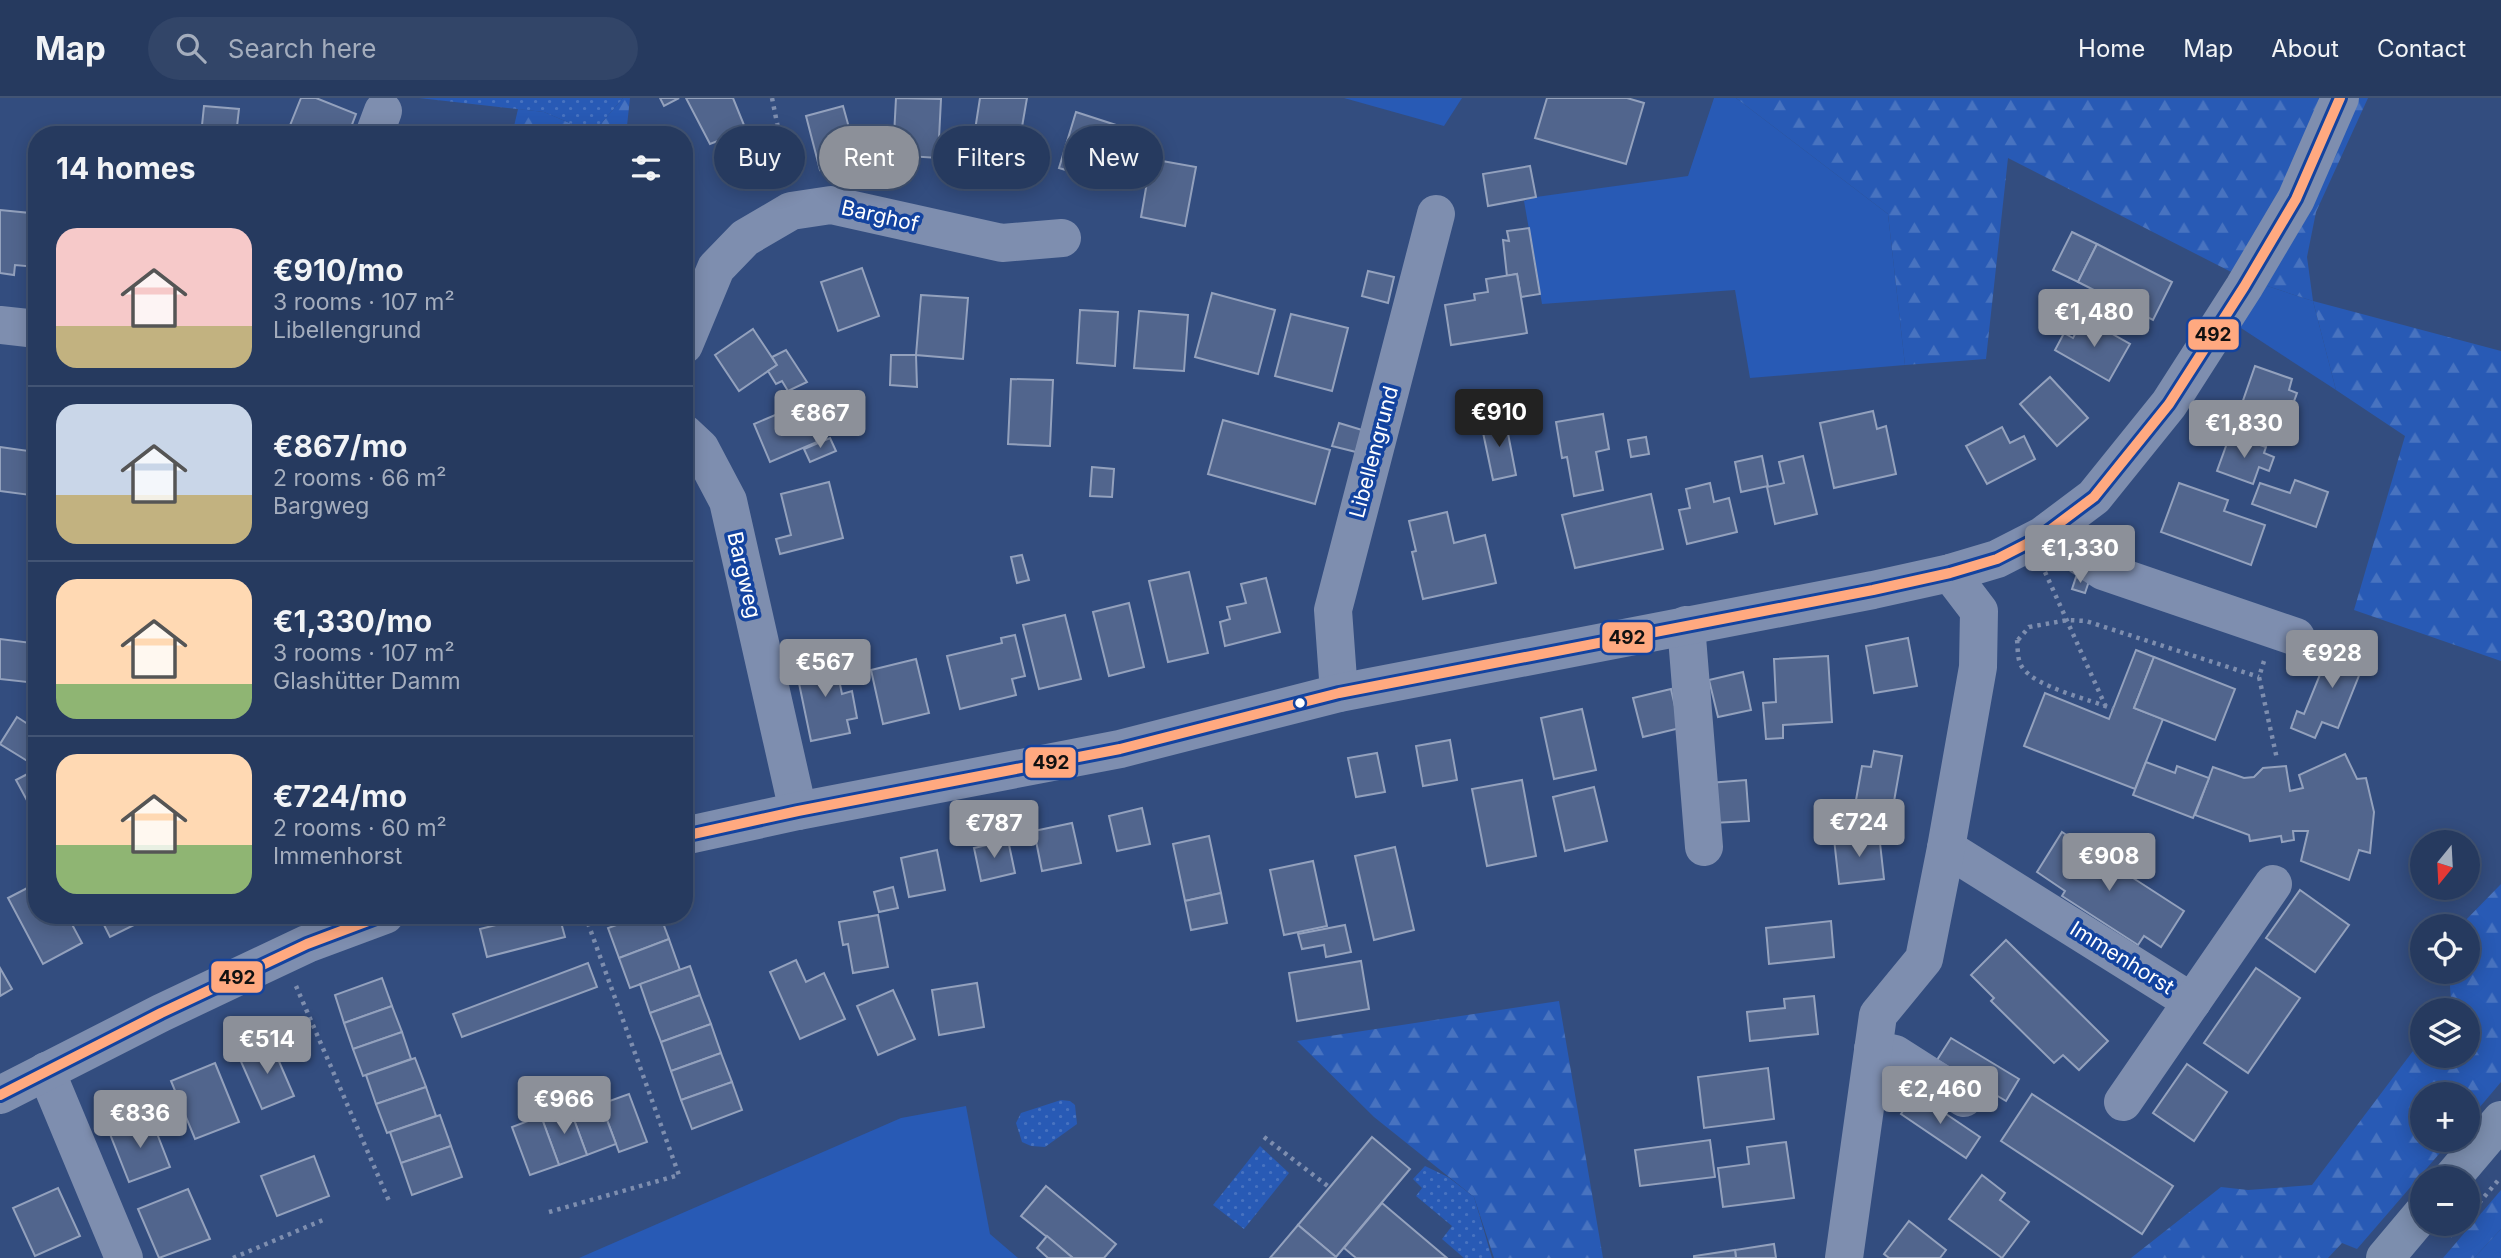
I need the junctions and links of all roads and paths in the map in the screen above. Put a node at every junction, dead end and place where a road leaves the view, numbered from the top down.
1 (772, 98) edge
2 (2340, 98) edge
3 (791, 211) junction
4 (1436, 214) dead end
5 (1062, 238) dead end
6 (693, 323) edge
7 (0, 325) edge
8 (28, 328) edge
9 (693, 441) edge
10 (2042, 536) junction
11 (1950, 573) junction
12 (2068, 620) junction
13 (1686, 625) junction
14 (2284, 633) joint
15 (1978, 636) junction
16 (2018, 640) junction
17 (2259, 677) junction
18 (1339, 694) junction
19 (2105, 705) junction
20 (2113, 709) dead end
21 (2277, 759) dead end
22 (798, 811) junction
23 (693, 834) edge
24 (1704, 847) dead end
25 (1946, 848) junction
26 (2273, 884) dead end
27 (361, 924) edge
28 (588, 924) edge
29 (282, 956) junction
30 (2192, 1002) junction
31 (1873, 1049) junction
32 (46, 1071) junction
33 (0, 1095) edge
34 (1964, 1098) dead end
35 (2123, 1102) dead end
36 (2501, 1120) edge
37 (1264, 1137) dead end
38 (2462, 1166) edge
39 (2501, 1177) edge
40 (1329, 1187) dead end
41 (388, 1201) dead end
42 (2480, 1202) edge
43 (549, 1212) dead end
44 (324, 1220) dead end
45 (2410, 1228) edge
46 (122, 1257) edge
47 (233, 1258) edge
48 (1844, 1258) edge
49 (2385, 1258) edge

1 - 3 path
2 - 10 street
3 - 5 street, Barghof
3 - 6 street, Barghof
4 - 18 street, Libellengrund
7 - 8 street
9 - 22 street, Bargweg
10 - 11 street
10 - 12 path
10 - 14 street
11 - 13 street
11 - 15 street
12 - 16 path
12 - 17 path
12 - 19 path
13 - 18 street
13 - 24 street
14 - 17 path
15 - 16 path
15 - 25 street
16 - 19 path
17 - 21 path
18 - 22 street
19 - 20 path
22 - 23 street
25 - 30 street, Immenhorst
25 - 31 street
26 - 30 street, Immenhorst
27 - 29 street
28 - 43 path
29 - 32 street
29 - 41 path
30 - 35 street, Immenhorst
31 - 34 street
31 - 48 street
32 - 33 street
32 - 46 street
36 - 38 main road
37 - 40 path
39 - 42 path
44 - 47 path
45 - 49 main road

